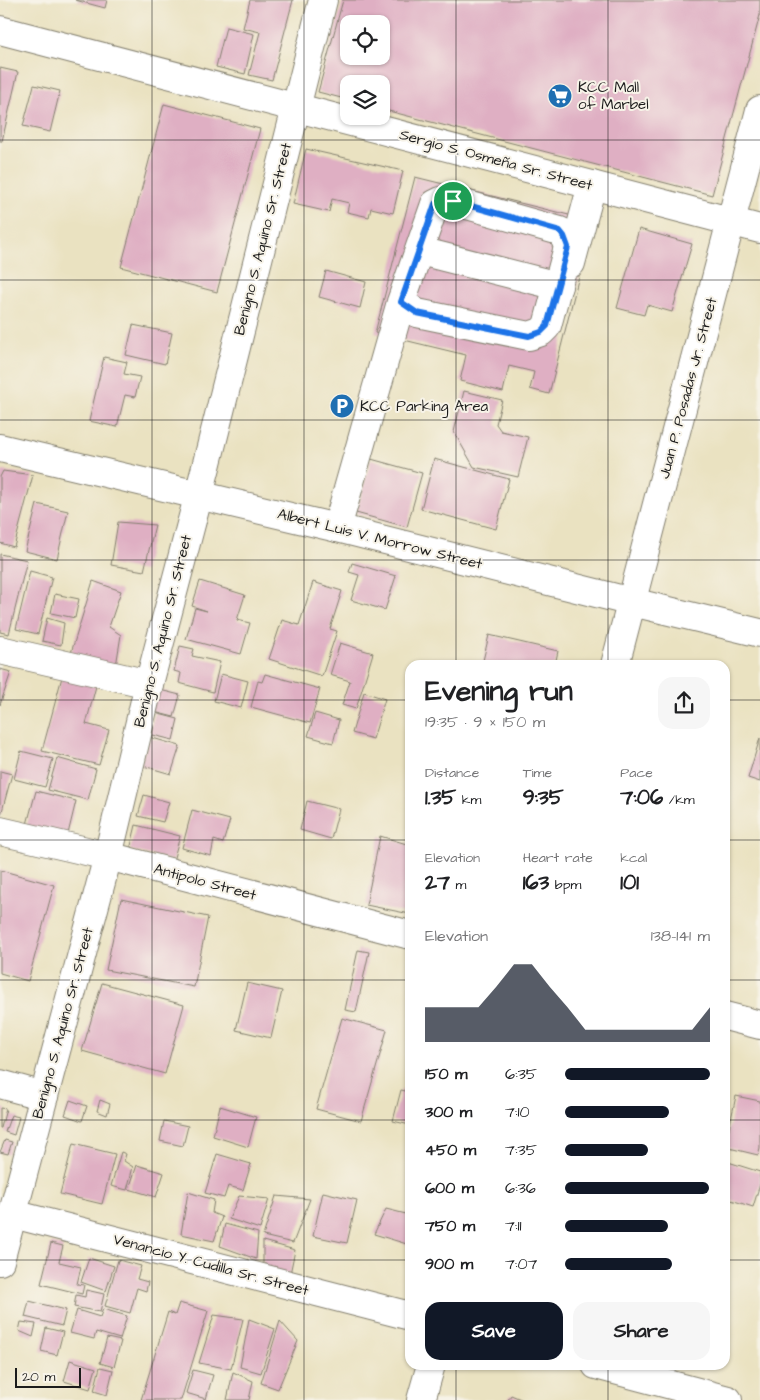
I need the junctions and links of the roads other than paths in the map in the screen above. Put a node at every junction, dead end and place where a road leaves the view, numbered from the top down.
1 (323, 0) edge
2 (0, 30) edge
3 (296, 108) junction
4 (760, 110) edge
5 (592, 185) junction
6 (731, 222) junction
7 (760, 229) edge
8 (420, 251) junction
9 (558, 286) junction
10 (401, 302) junction
11 (547, 326) junction
12 (0, 448) edge
13 (198, 495) junction
14 (337, 528) junction
15 (632, 602) junction
16 (760, 633) edge
17 (0, 650) edge
18 (616, 660) edge
19 (149, 684) junction
20 (0, 831) edge
21 (108, 856) junction
22 (405, 934) edge
23 (730, 1017) edge
24 (760, 1025) edge
25 (0, 1084) edge
26 (44, 1096) junction
27 (13, 1214) junction
28 (0, 1261) edge
29 (405, 1315) edge
30 (430, 1370) edge
31 (615, 1370) edge
32 (421, 1400) edge
33 (728, 1400) edge

1 - 3 street, Benigno S. Aquino Sr. Street
2 - 3 street, Sergio S. Osmeña Sr. Street
3 - 5 street, Sergio S. Osmeña Sr. Street
3 - 13 street, Benigno S. Aquino Sr. Street
4 - 6 street, Juan P. Posadas Jr. Street
5 - 6 street, Sergio S. Osmeña Sr. Street
5 - 11 street
6 - 7 street, Sergio S. Osmeña Sr. Street
6 - 15 street, Juan P. Posadas Jr. Street
8 - 9 street
8 - 9 street
8 - 10 street
9 - 11 street
10 - 11 street
10 - 14 street
12 - 13 street, Albert Luis V. Morrow Street
13 - 14 street, Albert Luis V. Morrow Street
13 - 19 street, Benigno S. Aquino Sr. Street
14 - 15 street, Albert Luis V. Morrow Street
15 - 16 street, Albert Luis V. Morrow Street
15 - 18 street, Juan P. Posadas Jr. Street
17 - 19 street
19 - 21 street, Benigno S. Aquino Sr. Street
20 - 21 street, Antipolo Street
21 - 22 street, Antipolo Street
21 - 26 street, Benigno S. Aquino Sr. Street
23 - 24 street
25 - 26 street
26 - 27 street, Benigno S. Aquino Sr. Street
27 - 28 street, Benigno S. Aquino Sr. Street
27 - 29 street, Venancio Y. Cudilla Sr. Street
30 - 32 street
31 - 33 street

